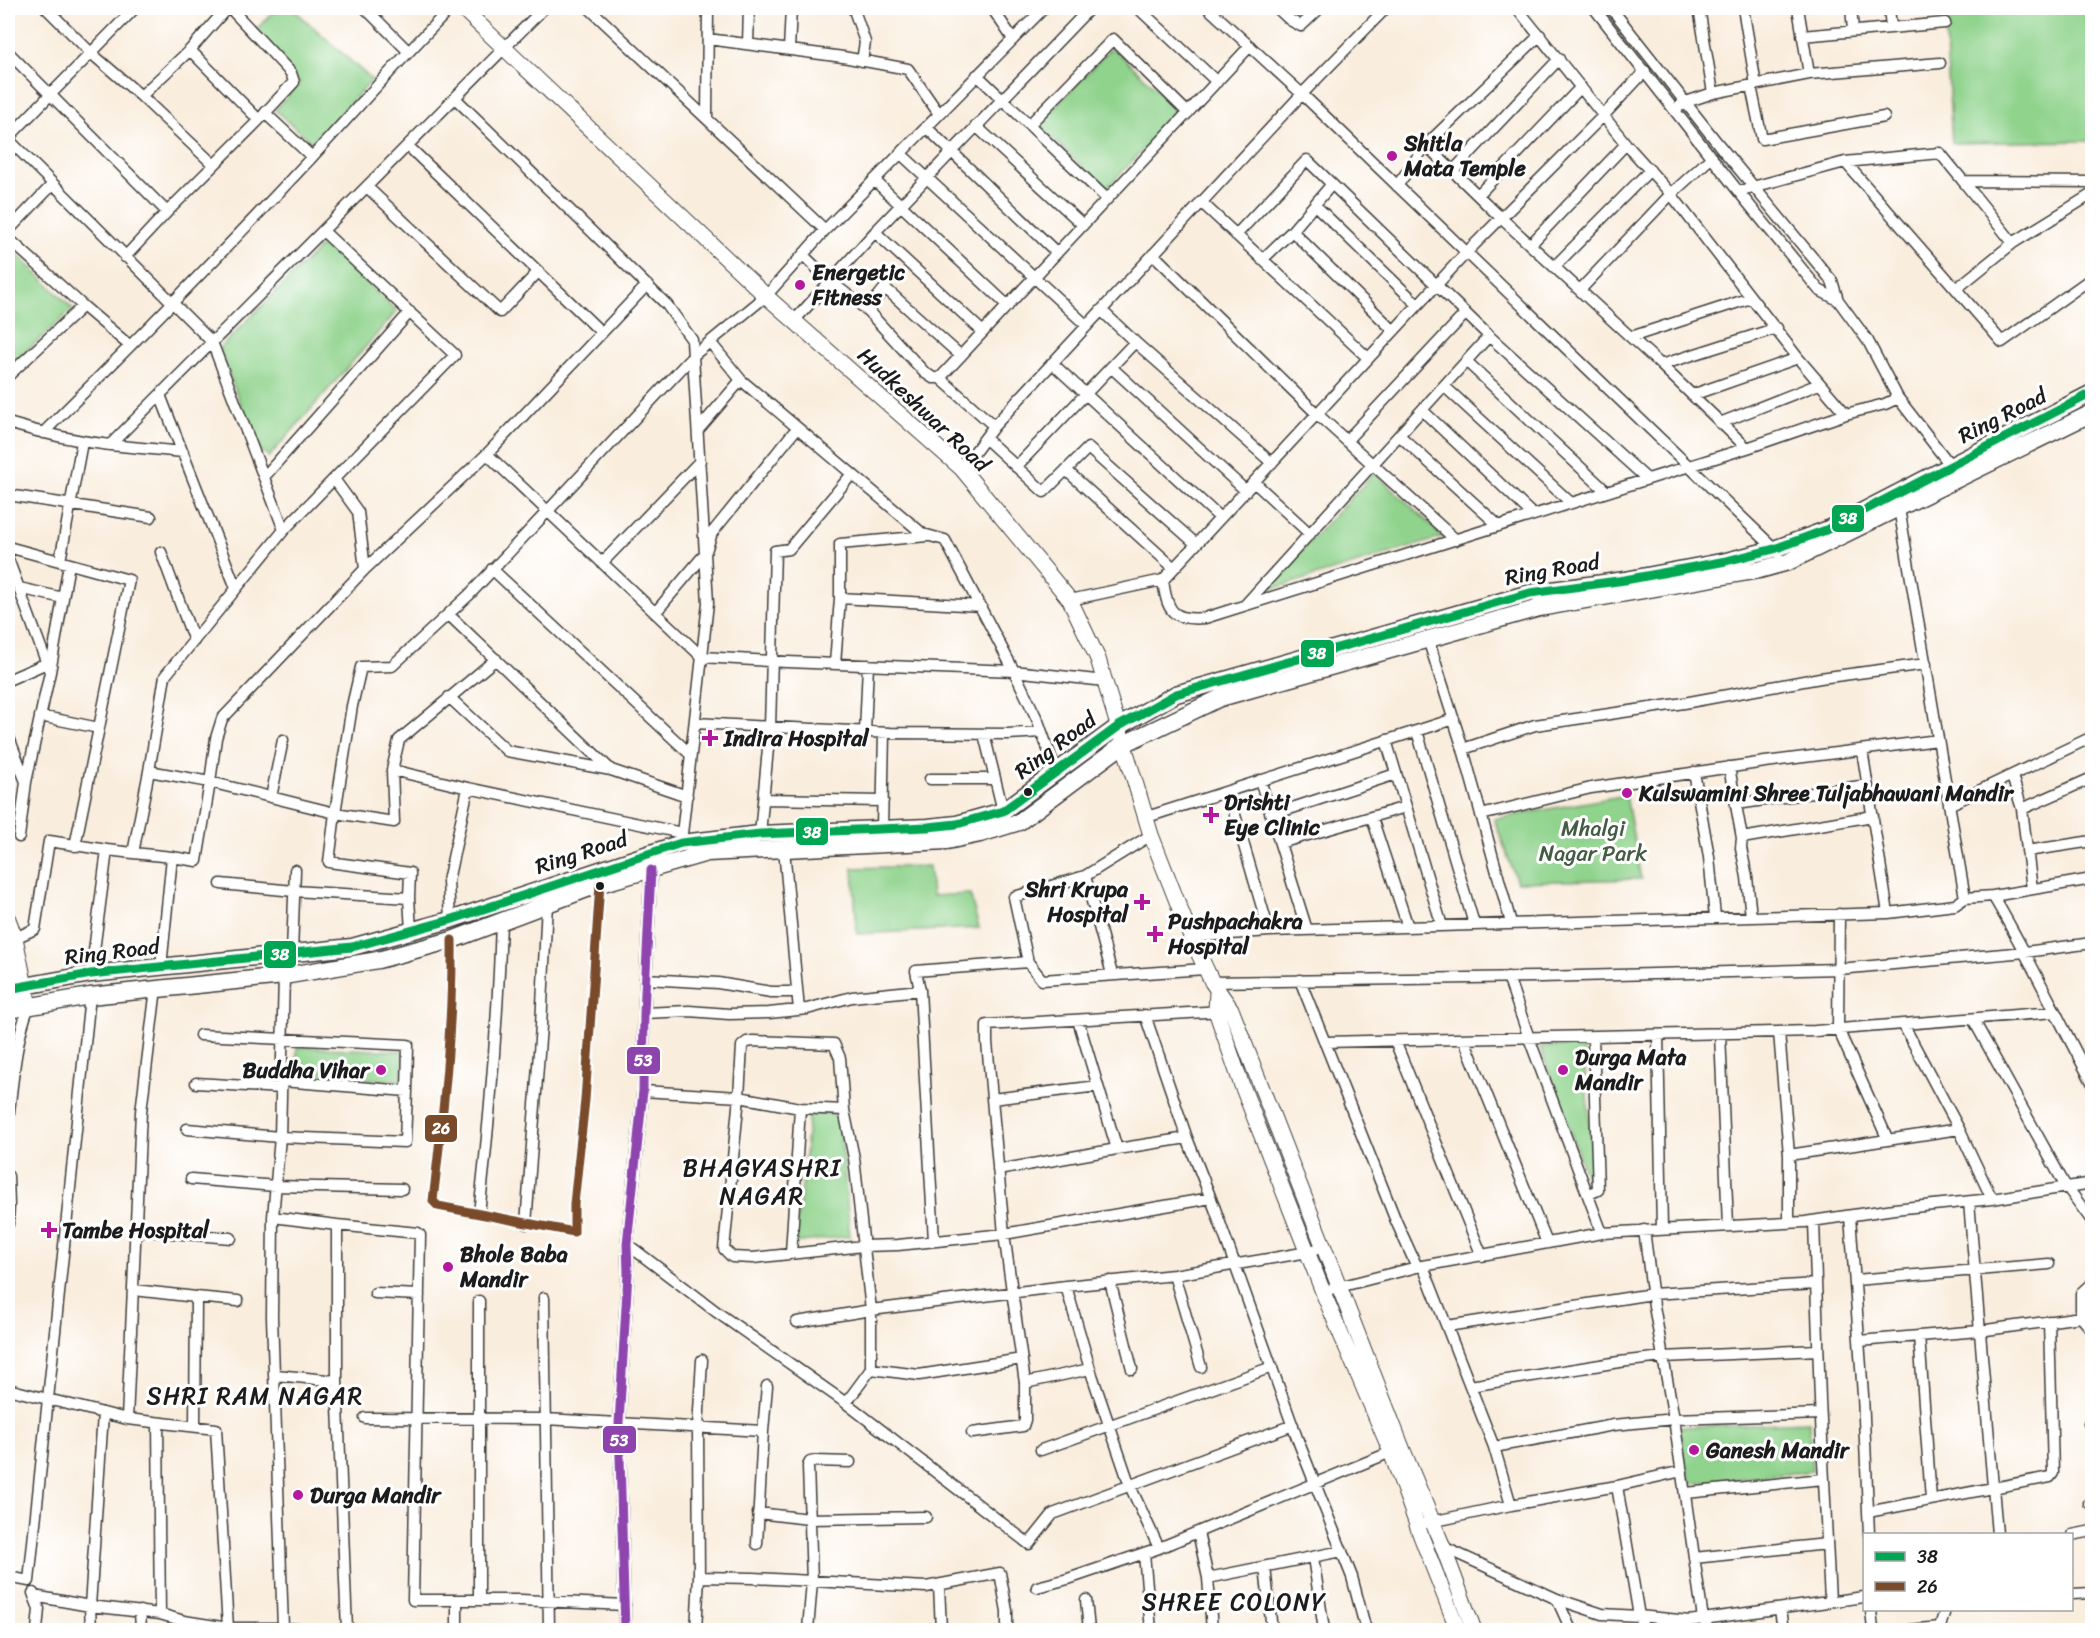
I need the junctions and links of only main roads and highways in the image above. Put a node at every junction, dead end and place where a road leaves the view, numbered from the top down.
1 (462, 8) edge
2 (2092, 393) edge
3 (2092, 413) edge
4 (1896, 502) junction
5 (1119, 726) junction
6 (1124, 744) junction
7 (8, 919) edge
8 (8, 963) edge
9 (14, 987) edge
10 (17, 1008) edge
11 (1316, 1249) junction
12 (1424, 1523) junction
13 (1458, 1630) edge
14 (1474, 1630) edge

1 - 5 main road, Hudkeshwar Road
2 - 4 highway, Ring Road
3 - 4 highway, Ring Road
4 - 5 highway, Ring Road
4 - 6 highway, Ring Road
5 - 6 main road, Hudkeshwar Road
5 - 9 highway, Ring Road
6 - 10 highway, Ring Road
6 - 11 main road, Hudkeshwar Road
7 - 9 main road
8 - 9 main road
9 - 10 main road
11 - 12 main road
11 - 12 main road
12 - 13 main road
12 - 14 main road

